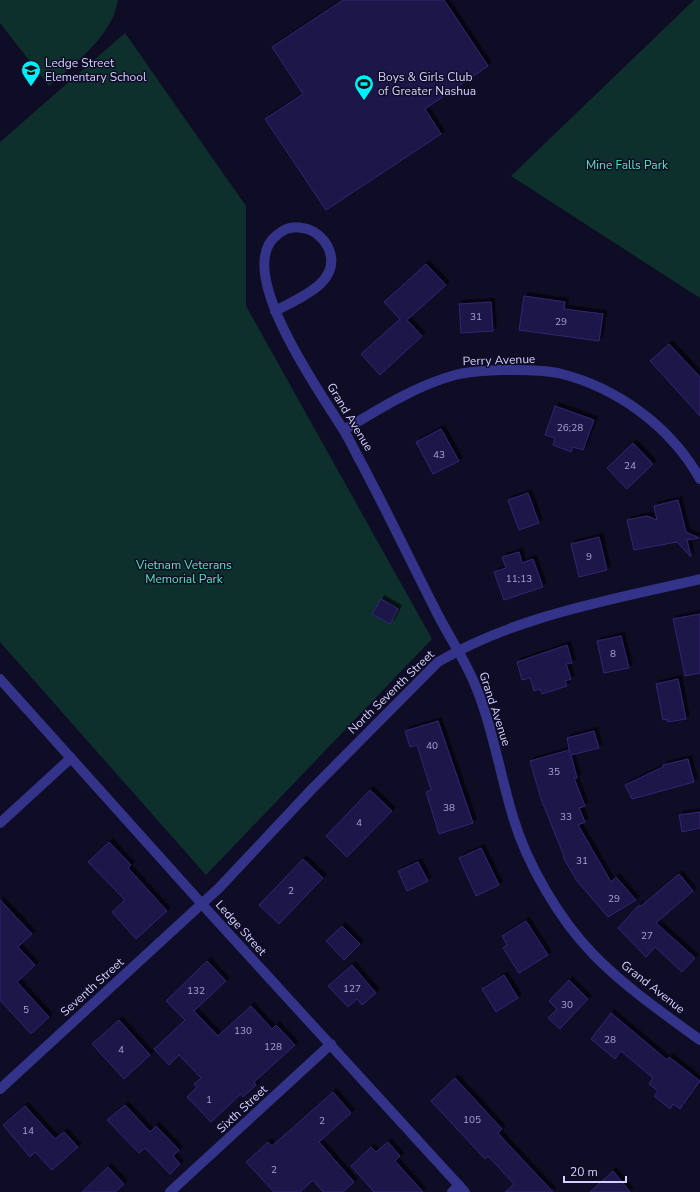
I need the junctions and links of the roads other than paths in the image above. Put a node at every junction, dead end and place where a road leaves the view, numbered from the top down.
1 (275, 310) junction
2 (344, 430) junction
3 (700, 479) edge
4 (700, 579) edge
5 (458, 650) junction
6 (0, 679) edge
7 (71, 758) junction
8 (0, 822) edge
9 (202, 904) junction
10 (700, 1040) edge
11 (331, 1044) junction
12 (0, 1089) edge
13 (459, 1190) edge
14 (170, 1192) edge

1 - 1 street, Grand Avenue
1 - 2 street, Grand Avenue
2 - 3 street, Perry Avenue
2 - 5 street, Grand Avenue
4 - 5 street, North Seventh Street
5 - 9 street, North Seventh Street
5 - 10 street, Grand Avenue
6 - 7 street, Ledge Street
7 - 8 street
7 - 9 street, Ledge Street
9 - 11 street, Ledge Street
9 - 12 street, Seventh Street
11 - 13 street, Ledge Street
11 - 14 street, Sixth Street

